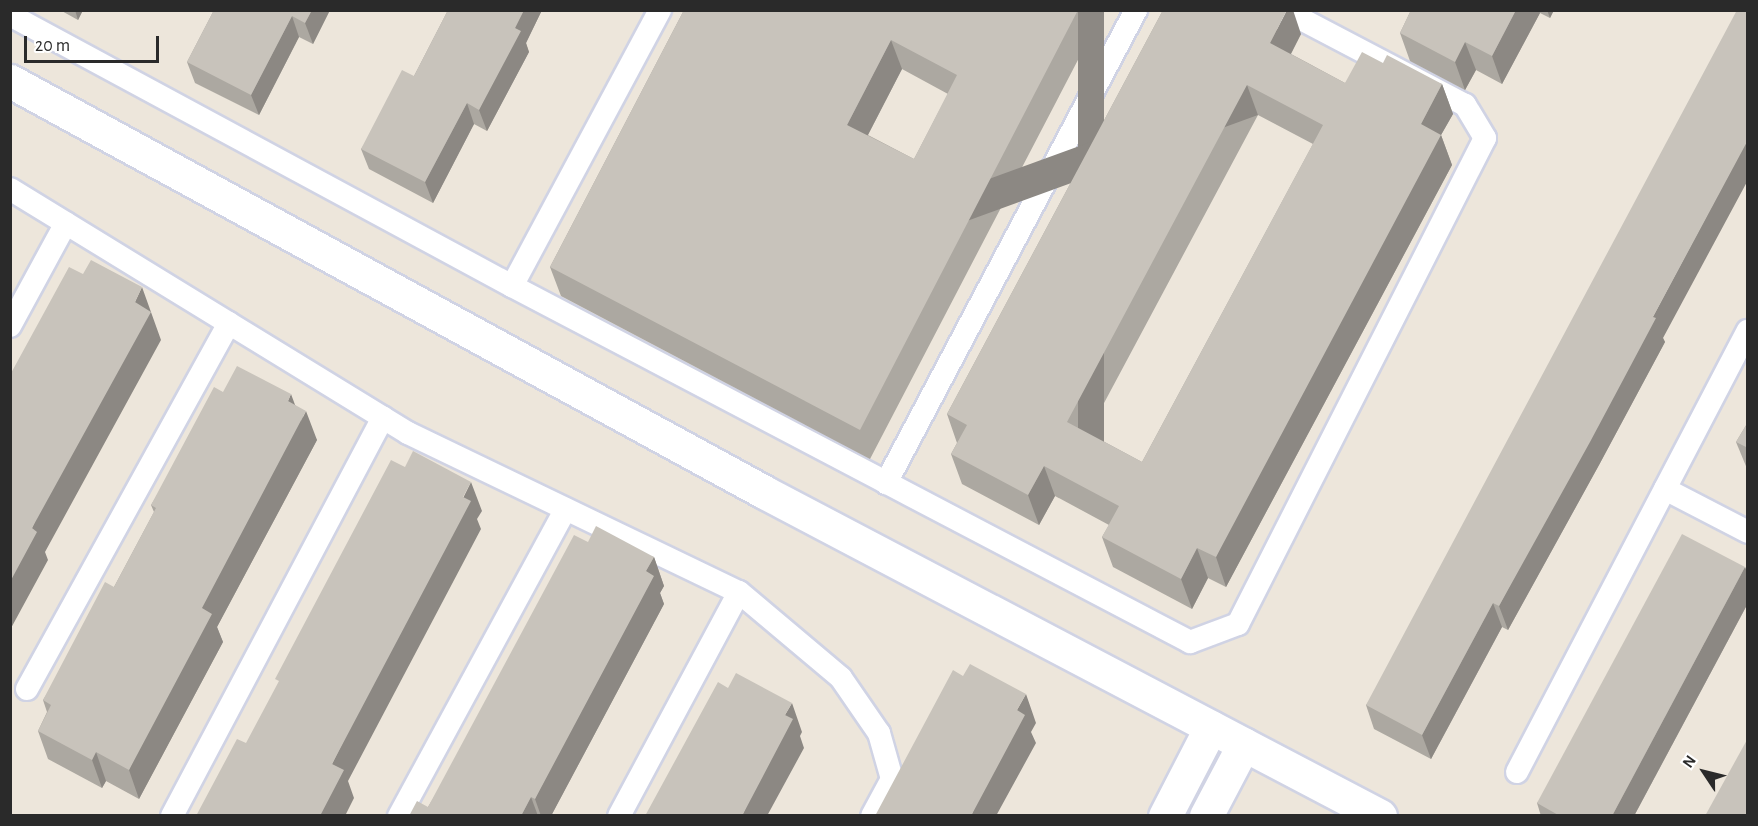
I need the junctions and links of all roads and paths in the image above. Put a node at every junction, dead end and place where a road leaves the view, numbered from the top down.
1 (660, 10) edge
2 (1136, 10) edge
3 (1284, 10) edge
4 (10, 15) edge
5 (10, 81) edge
6 (10, 189) edge
7 (66, 223) junction
8 (512, 286) junction
9 (229, 323) junction
10 (10, 326) edge
11 (1748, 331) edge
12 (384, 417) junction
13 (886, 483) junction
14 (1665, 489) junction
15 (566, 508) junction
16 (1748, 532) edge
17 (739, 592) junction
18 (27, 689) dead end
19 (1211, 727) junction
20 (1244, 744) junction
21 (1517, 772) dead end
22 (172, 816) edge
23 (399, 816) edge
24 (619, 816) edge
25 (872, 816) edge
26 (1164, 816) edge
27 (1206, 816) edge
28 (1380, 816) edge

1 - 8 lane
2 - 13 lane
3 - 13 lane
4 - 8 lane
5 - 19 street
6 - 7 lane
7 - 9 lane
7 - 10 lane
8 - 13 lane
9 - 12 lane
9 - 18 lane
11 - 14 lane
12 - 15 lane
12 - 22 lane
14 - 16 lane
14 - 21 lane
15 - 17 lane
15 - 23 lane
17 - 24 lane
17 - 25 lane
19 - 20 street
19 - 26 street
20 - 27 street
20 - 28 street

